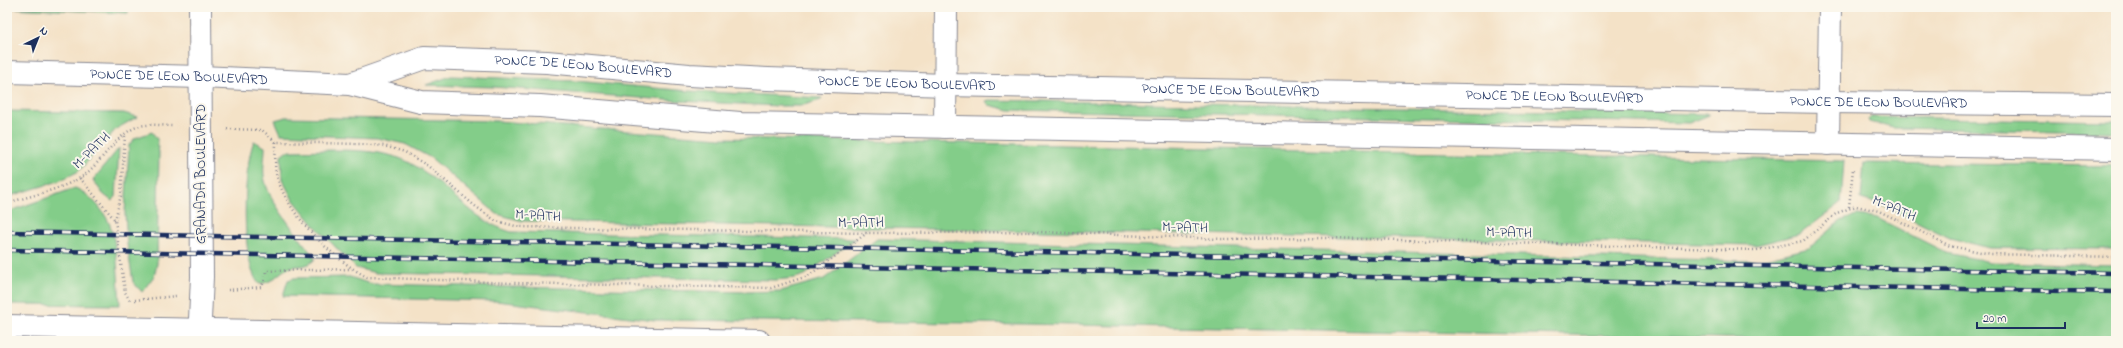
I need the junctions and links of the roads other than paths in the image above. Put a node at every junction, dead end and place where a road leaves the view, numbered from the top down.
1 (200, 7) edge
2 (946, 7) edge
3 (1830, 7) edge
4 (7, 72) edge
5 (201, 77) junction
6 (350, 84) junction
7 (946, 85) junction
8 (1828, 102) junction
9 (2116, 105) edge
10 (945, 127) junction
11 (1828, 144) junction
12 (2116, 149) edge
13 (7, 326) edge
14 (199, 335) edge
15 (759, 341) edge

1 - 5 main road, GRANADA BOULEVARD
2 - 7 main road
3 - 8 main road
4 - 5 main road, PONCE DE LEON BOULEVARD
5 - 6 main road, PONCE DE LEON BOULEVARD
5 - 14 main road, GRANADA BOULEVARD
6 - 7 main road, PONCE DE LEON BOULEVARD
6 - 10 main road, PONCE DE LEON BOULEVARD
7 - 8 main road, PONCE DE LEON BOULEVARD
7 - 10 main road
8 - 9 main road, PONCE DE LEON BOULEVARD
8 - 11 main road
10 - 11 main road, PONCE DE LEON BOULEVARD
11 - 12 main road, PONCE DE LEON BOULEVARD
13 - 14 main road
14 - 15 main road

